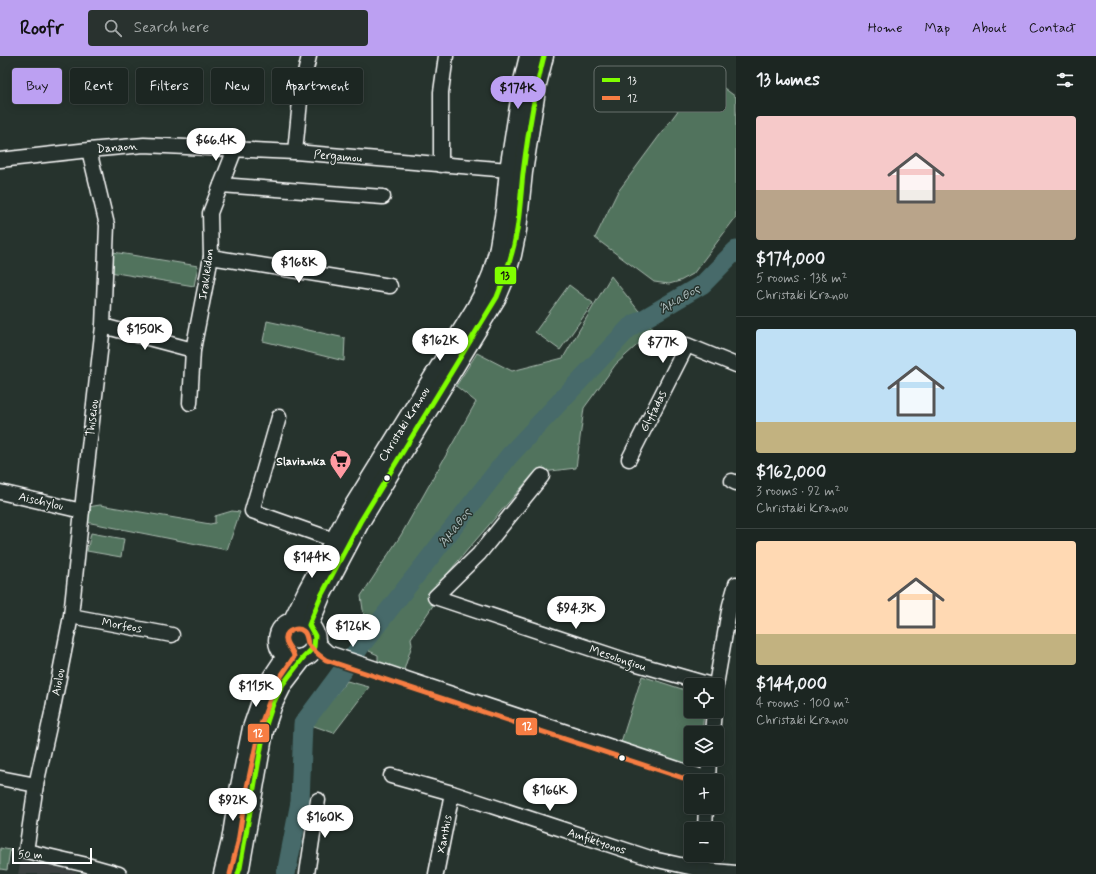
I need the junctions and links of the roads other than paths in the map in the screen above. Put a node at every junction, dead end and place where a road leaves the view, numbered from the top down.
1 (309, 56) edge
2 (446, 56) edge
3 (529, 56) edge
4 (544, 56) edge
5 (235, 149) junction
6 (89, 150) junction
7 (295, 152) junction
8 (0, 160) edge
9 (441, 165) junction
10 (509, 170) junction
11 (221, 185) junction
12 (383, 197) dead end
13 (211, 257) junction
14 (390, 286) dead end
15 (103, 326) junction
16 (193, 350) junction
17 (736, 365) edge
18 (190, 403) dead end
19 (278, 417) dead end
20 (628, 459) dead end
21 (542, 476) dead end
22 (0, 492) edge
23 (82, 510) junction
24 (334, 540) junction
25 (736, 584) edge
26 (732, 611) edge
27 (71, 616) junction
28 (172, 634) dead end
29 (306, 644) junction
30 (686, 678) edge
31 (718, 678) edge
32 (690, 774) edge
33 (391, 776) dead end
34 (0, 778) edge
35 (36, 784) junction
36 (452, 793) junction
37 (318, 800) dead end
38 (704, 862) edge
39 (704, 870) junction
40 (119, 874) edge
41 (223, 874) edge
42 (238, 874) edge
43 (307, 874) edge
44 (436, 874) edge
45 (736, 874) edge

1 - 7 street
2 - 9 street
3 - 10 main road, Christaki Kranou
4 - 29 main road, Christaki Kranou
5 - 6 street, Danaon
5 - 7 street, Pergamou
5 - 11 street, Irakleidon
6 - 8 street, Danaon
6 - 15 street, Thiseiou
7 - 9 street, Pergamou
9 - 10 street, Pergamou
10 - 24 main road, Christaki Kranou
11 - 12 street
11 - 13 street, Irakleidon
13 - 14 street
13 - 16 street, Irakleidon
15 - 16 street
15 - 23 street, Thiseiou
16 - 18 street, Irakleidon
17 - 20 street, Glyfadas
19 - 24 street
21 - 30 street, Mesolongiou
22 - 23 street, Aischylou
23 - 27 street, Aiolou
24 - 29 main road, Christaki Kranou
25 - 26 street
26 - 31 street
27 - 28 street, Morfeos
27 - 35 street, Aiolou
29 - 32 street
29 - 41 main road, Christaki Kranou
29 - 42 main road, Christaki Kranou
33 - 36 street, Amfiktyonos
34 - 35 street
35 - 40 street, Aiolou
36 - 39 street, Amfiktyonos
36 - 44 street, Xanthis
37 - 43 street
38 - 39 street
39 - 45 street, Amfiktyonos

